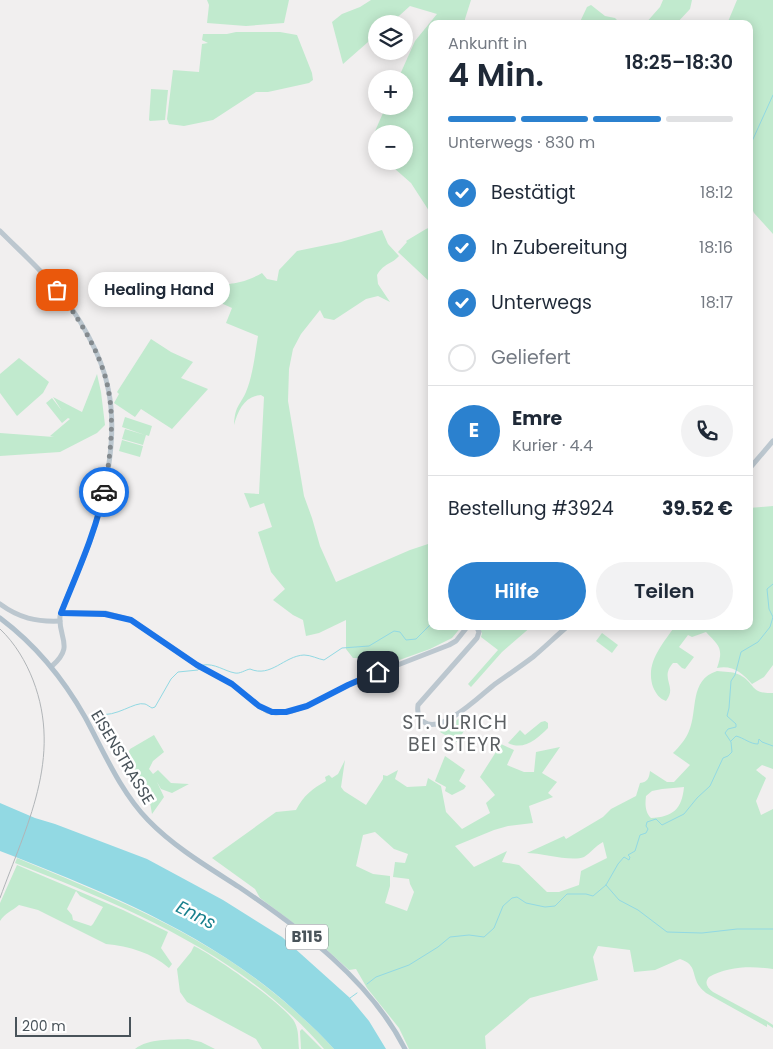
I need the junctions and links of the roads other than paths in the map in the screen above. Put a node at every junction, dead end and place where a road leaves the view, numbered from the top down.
1 (0, 231) edge
2 (773, 441) edge
3 (753, 464) edge
4 (0, 604) edge
5 (61, 613) junction
6 (0, 618) edge
7 (60, 621) junction
8 (465, 630) edge
9 (478, 630) edge
10 (563, 630) edge
11 (52, 666) junction
12 (405, 1049) edge

1 - 5 street
2 - 3 street
4 - 7 street
5 - 7 street
5 - 8 street
6 - 11 main road, EISENSTRASSE / B115
7 - 11 street
9 - 10 street
11 - 12 main road, EISENSTRASSE / B115

